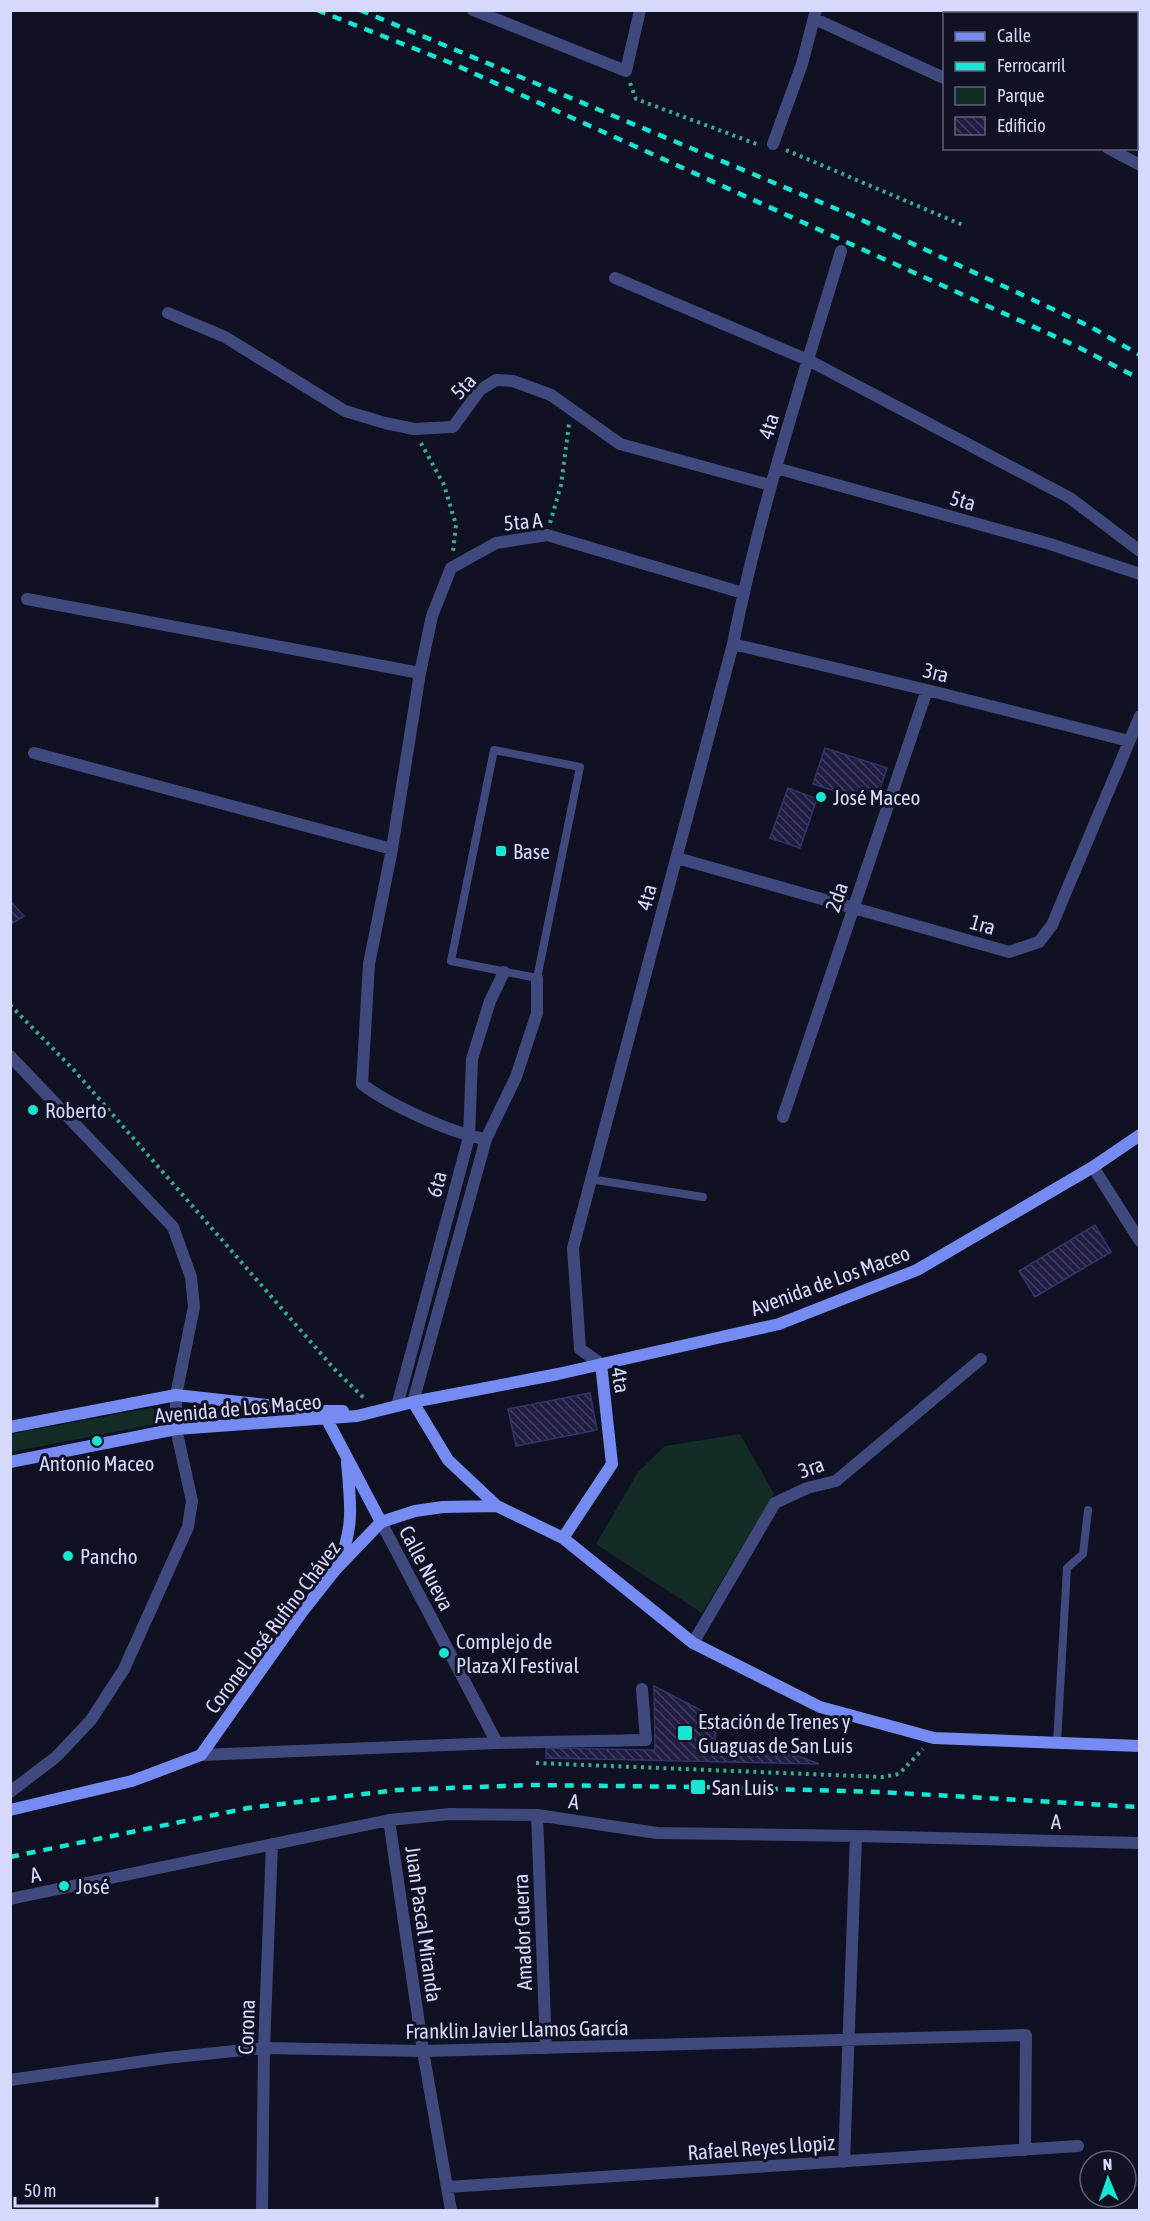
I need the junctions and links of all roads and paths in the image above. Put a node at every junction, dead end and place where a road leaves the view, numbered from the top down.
1 (473, 10) edge
2 (640, 10) edge
3 (815, 15) edge
4 (626, 71) junction
5 (943, 77) edge
6 (773, 144) junction
7 (1112, 150) edge
8 (1140, 165) edge
9 (965, 226) dead end
10 (841, 252) dead end
11 (615, 278) dead end
12 (168, 313) dead end
13 (808, 360) junction
14 (570, 410) junction
15 (414, 429) junction
16 (776, 468) junction
17 (770, 485) junction
18 (547, 536) junction
19 (1140, 551) edge
20 (451, 568) junction
21 (1140, 574) edge
22 (743, 593) junction
23 (27, 599) dead end
24 (733, 644) junction
25 (420, 673) junction
26 (927, 690) junction
27 (1140, 716) edge
28 (1129, 741) junction
29 (34, 753) dead end
30 (392, 849) junction
31 (677, 858) junction
32 (852, 907) junction
33 (504, 972) junction
34 (537, 978) junction
35 (10, 1005) edge
36 (10, 1056) edge
37 (783, 1117) dead end
38 (1140, 1136) edge
39 (469, 1137) junction
40 (486, 1139) junction
41 (1093, 1167) junction
42 (590, 1179) junction
43 (702, 1197) dead end
44 (1140, 1241) edge
45 (981, 1359) dead end
46 (601, 1364) junction
47 (176, 1395) junction
48 (413, 1402) junction
49 (397, 1406) junction
50 (376, 1410) junction
51 (325, 1415) junction
52 (10, 1427) edge
53 (176, 1429) junction
54 (346, 1455) junction
55 (10, 1462) edge
56 (497, 1506) junction
57 (1088, 1510) dead end
58 (381, 1522) junction
59 (563, 1538) junction
60 (336, 1569) junction
61 (693, 1643) junction
62 (642, 1689) dead end
63 (934, 1738) junction
64 (497, 1743) junction
65 (1057, 1743) junction
66 (1140, 1746) edge
67 (201, 1755) junction
68 (536, 1763) dead end
69 (10, 1792) edge
70 (10, 1810) edge
71 (537, 1815) junction
72 (389, 1820) junction
73 (856, 1836) junction
74 (1140, 1843) edge
75 (272, 1844) junction
76 (10, 1899) edge
77 (848, 2040) junction
78 (264, 2048) junction
79 (546, 2048) junction
80 (423, 2051) junction
81 (10, 2080) edge
82 (1078, 2146) dead end
83 (1025, 2150) junction
84 (844, 2162) junction
85 (447, 2187) junction
86 (262, 2211) edge
87 (451, 2211) edge

1 - 4 street
2 - 4 street
3 - 5 street
3 - 6 street
4 - 6 path
6 - 9 path
7 - 8 street
10 - 13 street, 4ta
11 - 13 street
12 - 15 street
13 - 16 street, 4ta
13 - 19 street
14 - 15 street, 5ta
14 - 17 street, 5ta
14 - 18 path
15 - 20 path
16 - 17 street, 4ta
16 - 21 street, 5ta
17 - 22 street, 4ta
18 - 20 street, 5ta A
18 - 22 street, 5ta A
20 - 25 street
22 - 24 street, 4ta
23 - 25 street
24 - 26 street, 3ra
24 - 31 street, 4ta
25 - 30 street
26 - 28 street, 3ra
26 - 32 street, 2da
27 - 28 street, 1ra
28 - 32 street, 1ra
29 - 30 street
30 - 39 street
31 - 32 street, 1ra
31 - 42 street, 4ta
32 - 37 street, 2da
33 - 34 lane
33 - 34 lane
33 - 39 street, 6ta
34 - 40 street, 6ta
35 - 50 path
36 - 47 street
38 - 41 street, Avenida de Los Maceo
39 - 40 street
39 - 49 street, 6ta
40 - 48 street, 6ta
41 - 44 street
41 - 46 street, Avenida de Los Maceo
42 - 43 lane
42 - 46 street, 4ta
45 - 61 street, 3ra
46 - 48 street, Avenida de Los Maceo
46 - 59 street, 4ta
47 - 51 street, Avenida de Los Maceo
47 - 52 street, Avenida de Los Maceo
47 - 53 street
48 - 49 street, Avenida de Los Maceo
48 - 56 street
49 - 50 street, Avenida de Los Maceo
49 - 51 street, Avenida de Los Maceo
50 - 51 street, Avenida de Los Maceo
51 - 53 street, Avenida de Los Maceo
51 - 54 street, Calle Nueva
53 - 55 street, Avenida de Los Maceo
53 - 69 street
54 - 58 street, Calle Nueva
54 - 60 street
56 - 58 street, Coronel José Rufino Chávez
56 - 59 street, Coronel José Rufino Chávez
57 - 65 lane
58 - 60 street, Coronel José Rufino Chávez
58 - 64 street, Calle Nueva
59 - 61 street, Coronel José Rufino Chávez
60 - 67 street, Coronel José Rufino Chávez
61 - 63 street, Coronel José Rufino Chávez
62 - 64 street
63 - 65 street, Coronel José Rufino Chávez
63 - 68 path
64 - 67 street
65 - 66 street, Coronel José Rufino Chávez
67 - 70 street
71 - 72 street, A
71 - 73 street, A
71 - 79 street, Amador Guerra
72 - 75 street, A
72 - 80 street, Juan Pascal Miranda
73 - 74 street, A
73 - 77 street
75 - 76 street, A
75 - 78 street, Corona
77 - 79 street, Franklin Javier Llamos García
77 - 83 street, Franklin Javier Llamos García
77 - 84 street
78 - 80 street, Franklin Javier Llamos García
78 - 81 street, Franklin Javier Llamos García
78 - 86 street, Corona
79 - 80 street, Franklin Javier Llamos García
80 - 85 street, Juan Pascal Miranda
82 - 83 street, Rafael Reyes Llopiz
83 - 84 street, Rafael Reyes Llopiz
84 - 85 street, Rafael Reyes Llopiz
85 - 87 street, Juan Pascal Miranda

